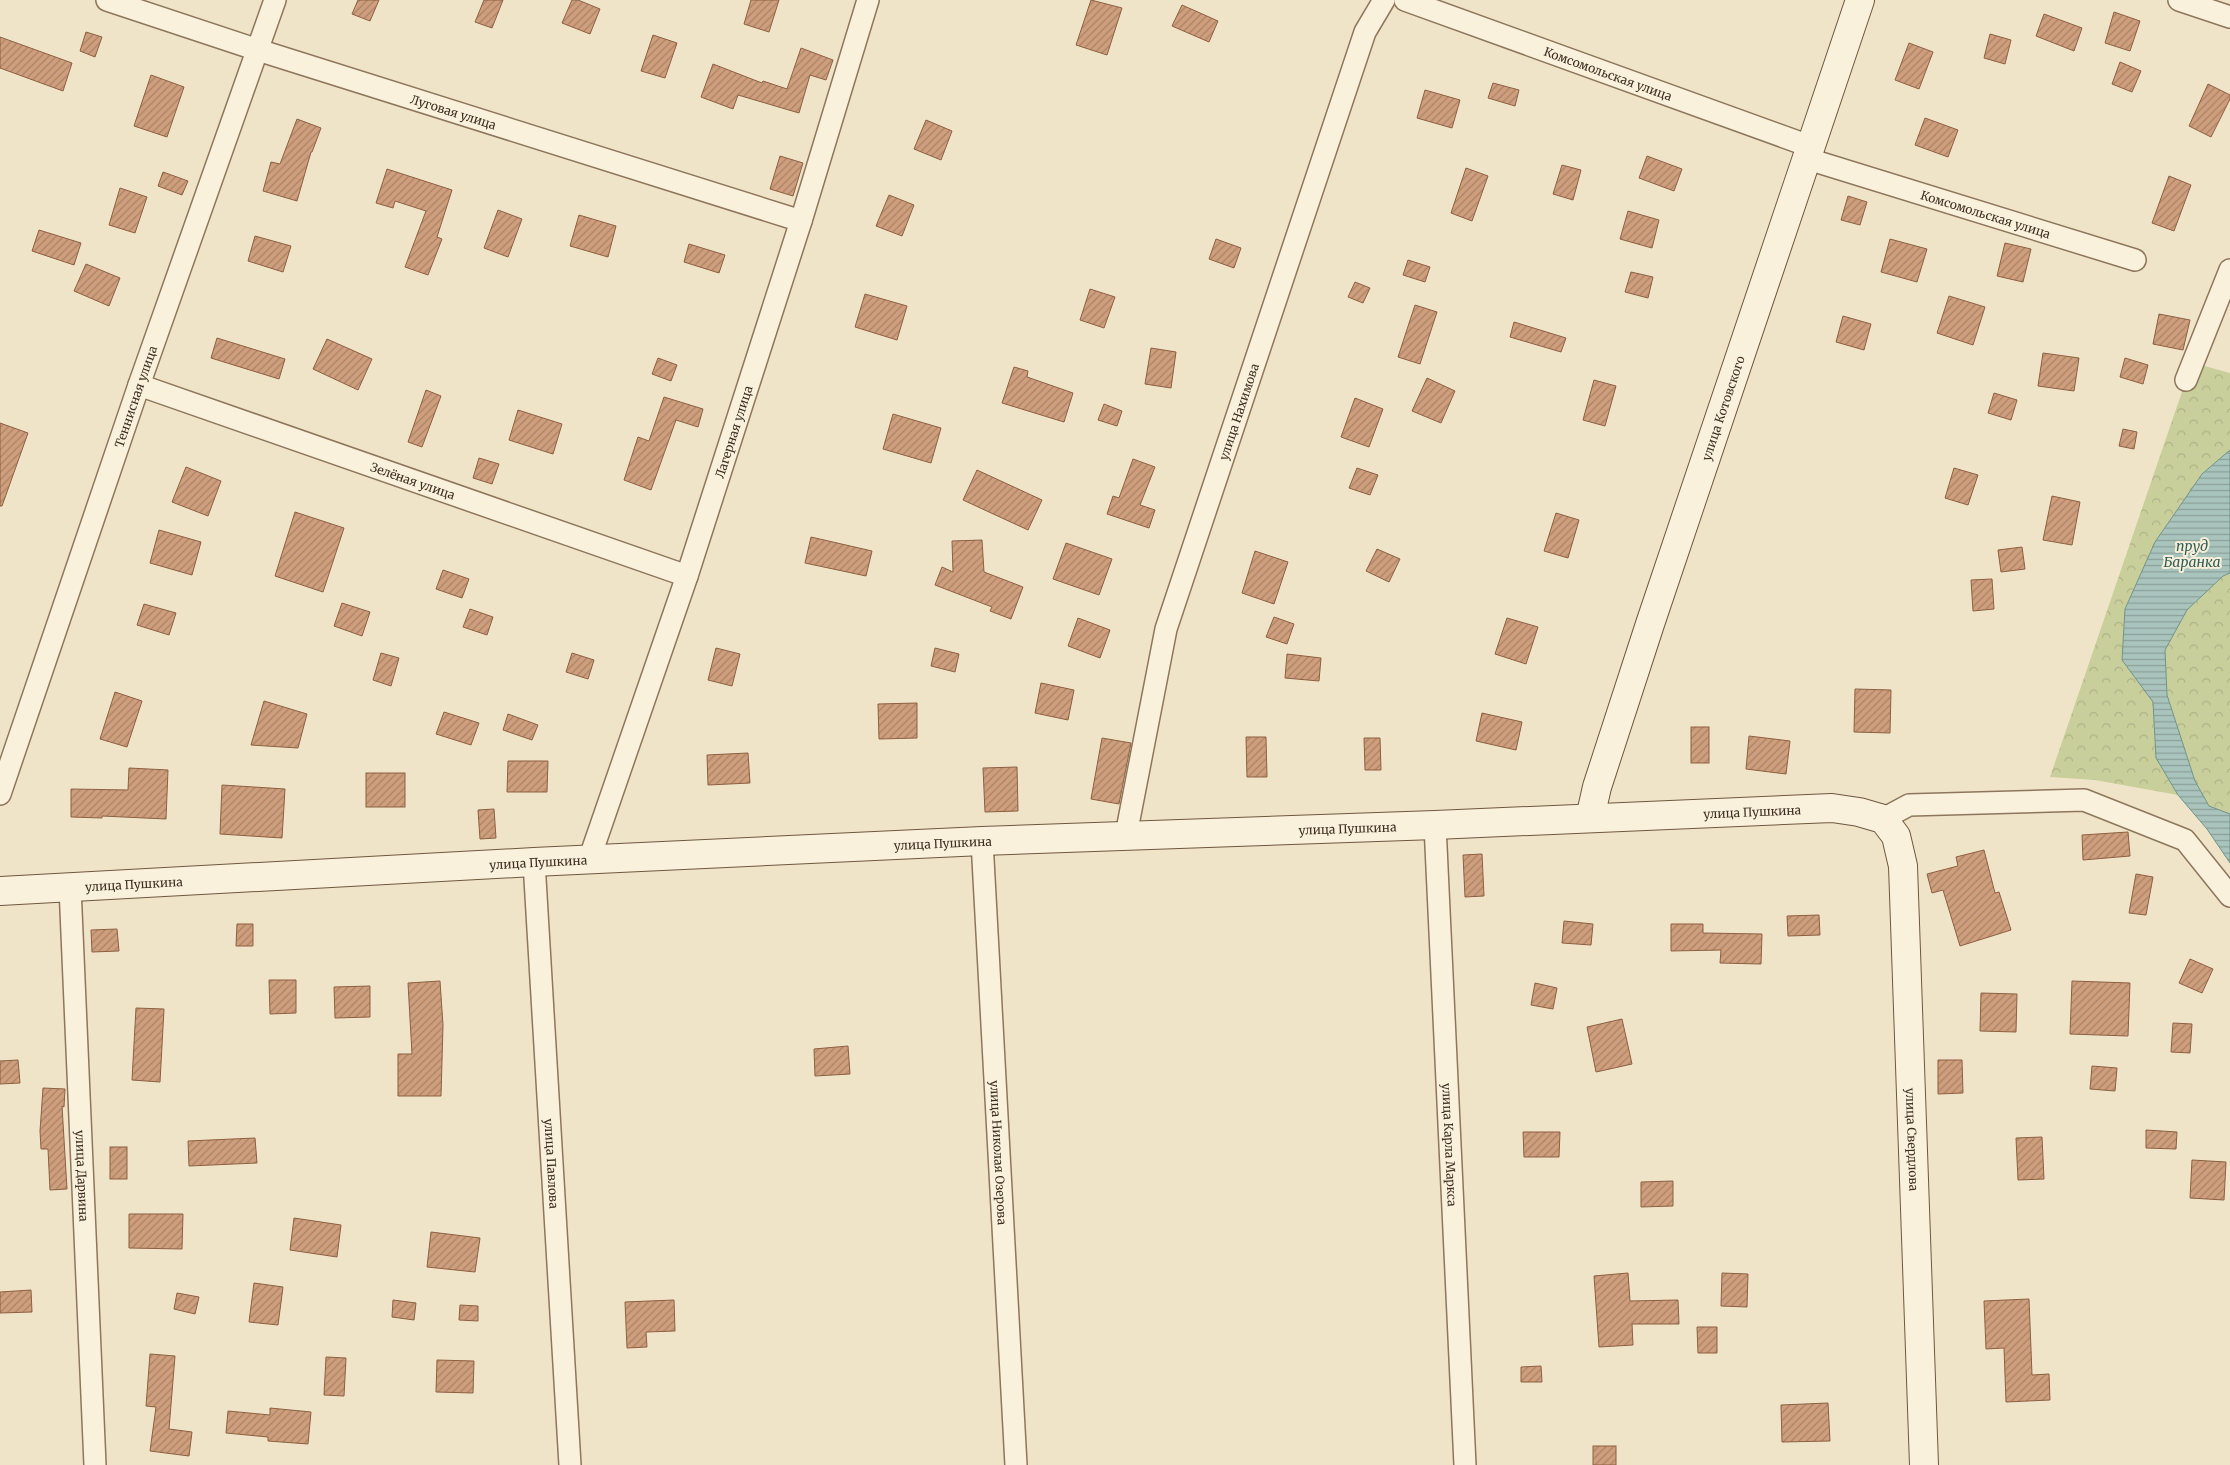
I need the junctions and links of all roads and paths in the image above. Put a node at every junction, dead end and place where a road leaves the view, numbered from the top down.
1 (107, 0) edge
2 (274, 0) edge
3 (868, 0) edge
4 (1384, 0) edge
5 (1405, 0) edge
6 (1860, 0) edge
7 (2179, 0) edge
8 (2230, 17) edge
9 (258, 50) junction
10 (1810, 153) junction
11 (801, 220) junction
12 (2135, 260) dead end
13 (2230, 270) edge
14 (2186, 380) dead end
15 (140, 384) junction
16 (687, 576) junction
17 (0, 794) edge
18 (1590, 818) junction
19 (1883, 819) junction
20 (1435, 825) junction
21 (1126, 834) junction
22 (982, 841) junction
23 (589, 860) junction
24 (534, 862) junction
25 (70, 887) junction
26 (0, 891) edge
27 (2230, 896) edge
28 (95, 1465) edge
29 (570, 1465) edge
30 (1016, 1465) edge
31 (1465, 1465) edge
32 (1924, 1465) edge

1 - 9 street, Луговая улица
2 - 9 street, Теннисная улица
3 - 11 street, Лагерная улица
4 - 21 street, улица Нахимова
5 - 10 street, Комсомольская улица
6 - 10 main road, улица Котовского
7 - 8 street
9 - 11 street, Луговая улица
9 - 15 street, Теннисная улица
10 - 12 street, Комсомольская улица
10 - 18 main road, улица Котовского
11 - 16 street, Лагерная улица
13 - 14 street
15 - 16 street, Зелёная улица
15 - 17 street, Теннисная улица
16 - 23 street, Лагерная улица
18 - 19 main road, улица Пушкина
18 - 20 main road, улица Пушкина
19 - 27 street
19 - 32 main road, улица Свердлова
20 - 21 main road, улица Пушкина
20 - 31 street, улица Карла Маркса
21 - 22 main road, улица Пушкина
22 - 23 main road, улица Пушкина
22 - 30 street, улица Николая Озерова
23 - 24 main road, улица Пушкина
24 - 25 main road, улица Пушкина
24 - 29 street, улица Павлова
25 - 26 main road, улица Пушкина
25 - 28 street, улица Дарвина

